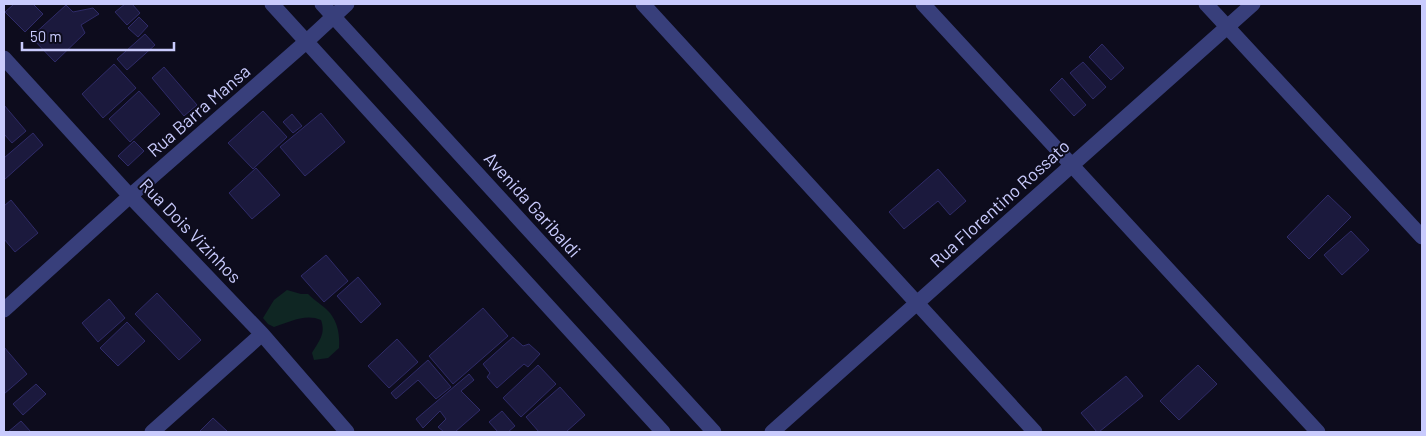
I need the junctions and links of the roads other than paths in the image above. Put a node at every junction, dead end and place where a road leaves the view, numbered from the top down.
1 (272, 4) edge
2 (322, 4) edge
3 (347, 4) edge
4 (643, 4) edge
5 (923, 4) edge
6 (1206, 4) edge
7 (1253, 4) edge
8 (333, 16) junction
9 (1227, 26) junction
10 (307, 41) junction
11 (4, 58) edge
12 (1072, 165) junction
13 (130, 196) junction
14 (1422, 237) edge
15 (917, 303) junction
16 (4, 310) edge
17 (262, 334) junction
18 (152, 432) edge
19 (347, 432) edge
20 (663, 432) edge
21 (714, 432) edge
22 (772, 432) edge
23 (1035, 432) edge
24 (1318, 432) edge

1 - 10 street
2 - 8 street, Avenida Garibaldi
3 - 8 street
4 - 15 street
5 - 12 street
6 - 9 street
7 - 9 street, Rua Florentino Rossato
8 - 10 street, Rua Barra Mansa
8 - 21 street, Avenida Garibaldi
9 - 12 street, Rua Florentino Rossato
9 - 14 street
10 - 13 street, Rua Barra Mansa
10 - 20 street
11 - 13 street, Rua Dois Vizinhos
12 - 15 street, Rua Florentino Rossato
12 - 24 street
13 - 16 street, Rua Barra Mansa
13 - 17 street, Rua Dois Vizinhos
15 - 22 street, Rua Florentino Rossato
15 - 23 street
17 - 18 street
17 - 19 street, Rua Dois Vizinhos

